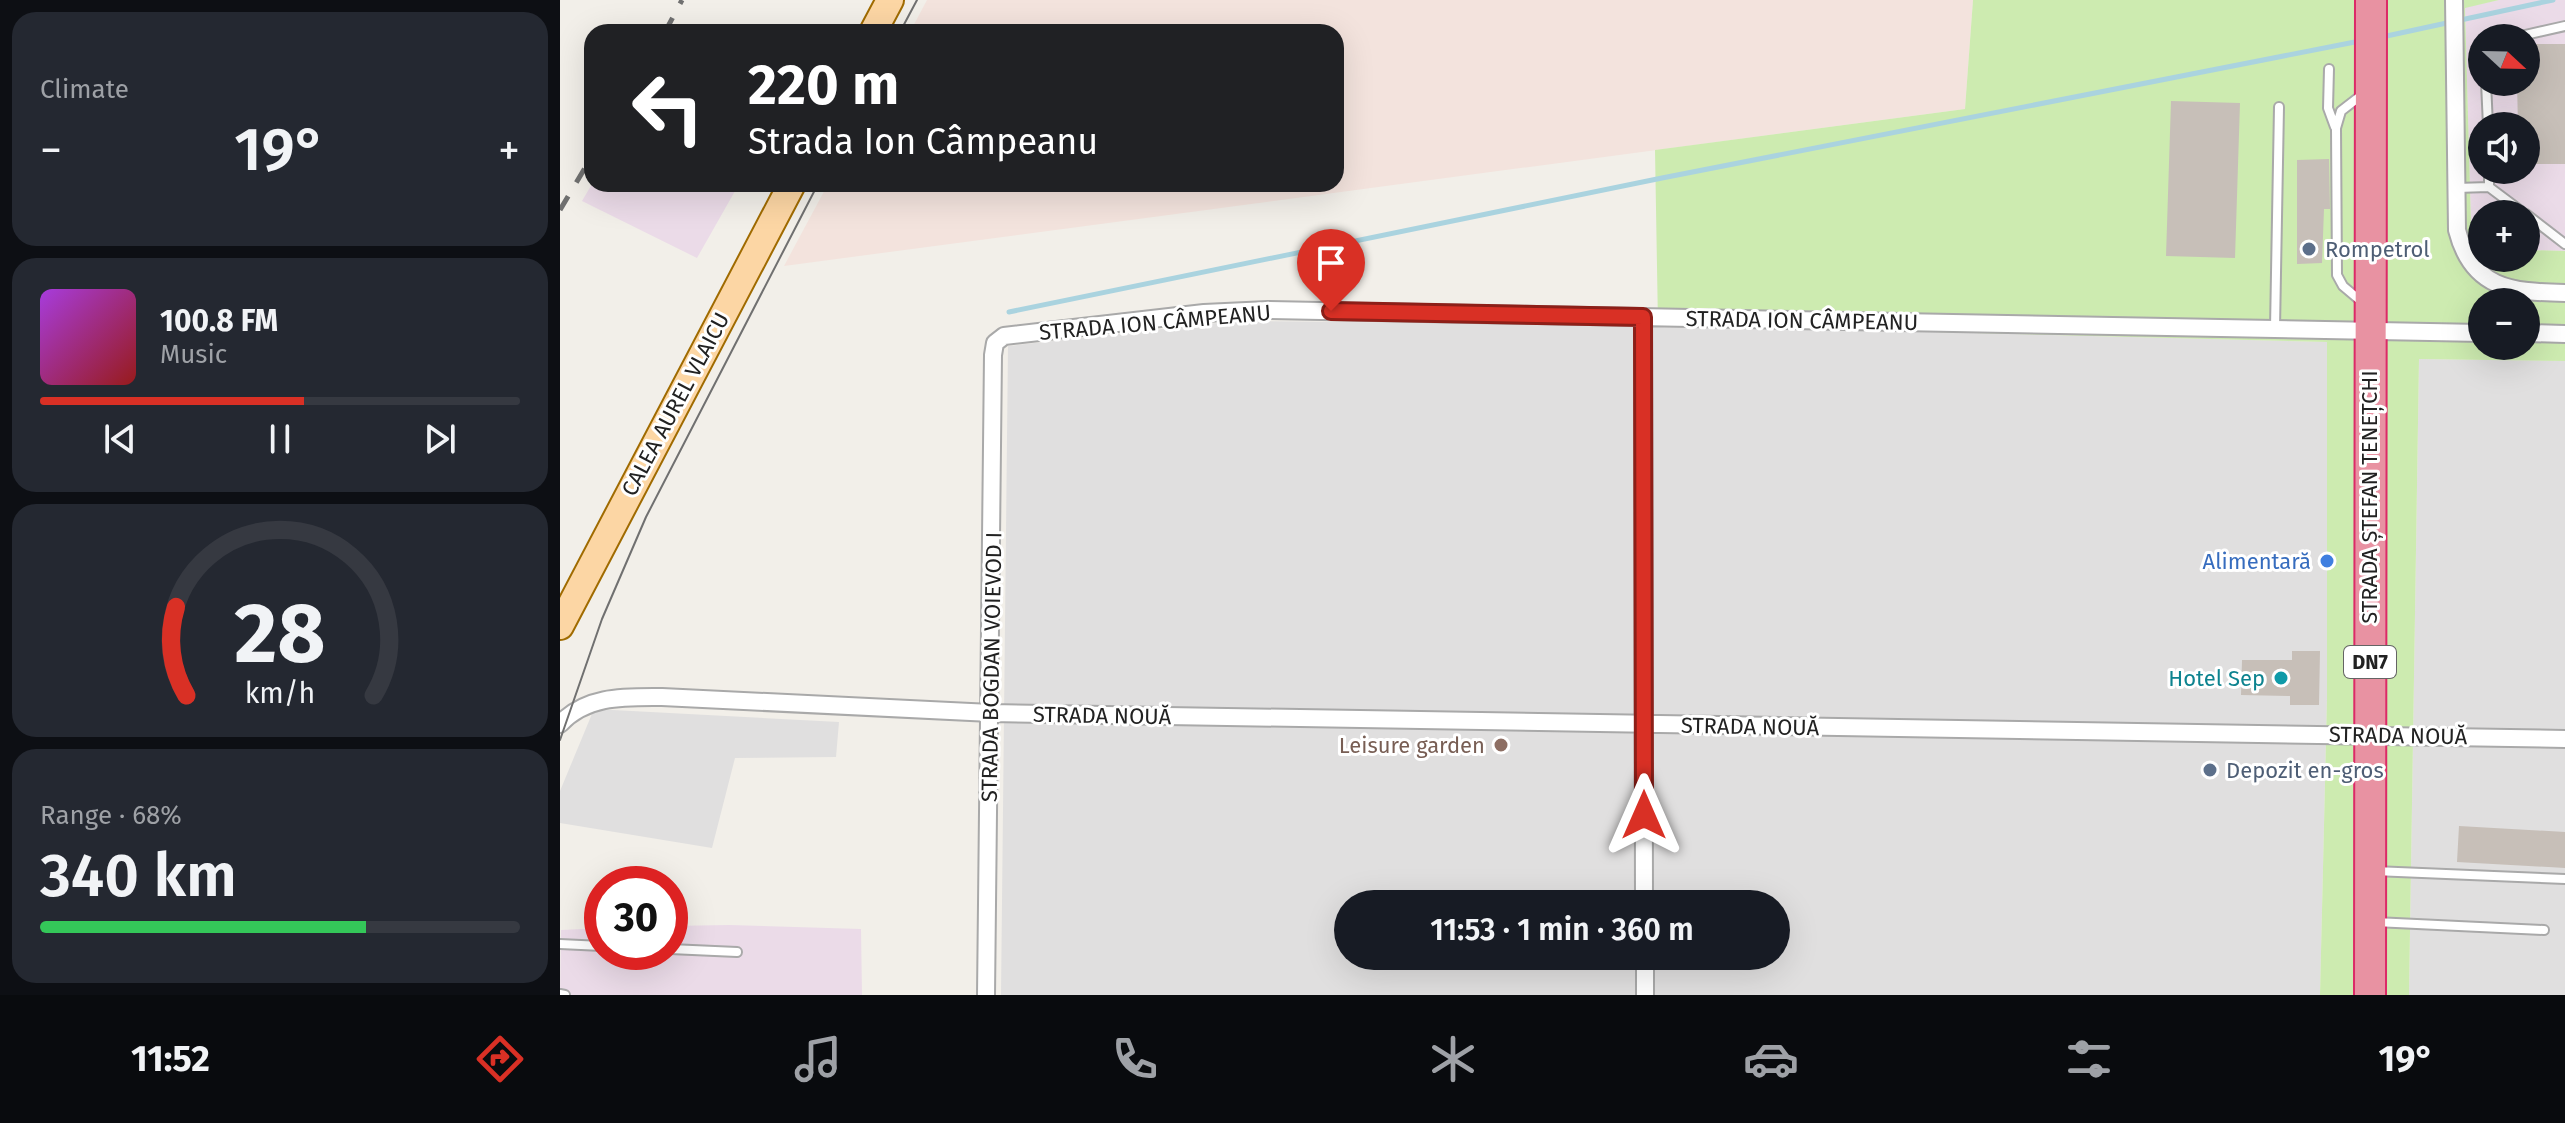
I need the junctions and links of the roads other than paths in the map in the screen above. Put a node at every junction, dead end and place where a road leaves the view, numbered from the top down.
1 (890, 0) edge
2 (2371, 0) edge
3 (2454, 0) edge
4 (877, 24) edge
5 (2565, 26) edge
6 (2540, 32) edge
7 (2329, 69) dead end
8 (2371, 89) junction
9 (2279, 107) dead end
10 (2336, 128) junction
11 (2489, 187) joint
12 (2456, 188) junction
13 (788, 192) edge
14 (2507, 200) edge
15 (2540, 225) edge
16 (2565, 244) edge
17 (2565, 293) edge
18 (1643, 317) junction
19 (2369, 318) junction
20 (2275, 328) junction
21 (2468, 331) edge
22 (2540, 333) edge
23 (2565, 334) edge
24 (998, 339) joint
25 (560, 626) edge
26 (991, 713) junction
27 (560, 724) edge
28 (1643, 725) junction
29 (2370, 734) junction
30 (2565, 739) edge
31 (2370, 870) junction
32 (2565, 879) edge
33 (1644, 890) edge
34 (2370, 922) junction
35 (2544, 930) dead end
36 (560, 944) edge
37 (584, 945) edge
38 (688, 950) edge
39 (737, 952) dead end
40 (1645, 970) edge
41 (986, 995) edge
42 (1645, 995) edge
43 (2370, 995) edge

1 - 4 main road
2 - 8 highway, STRADA ȘTEFAN TENEȚCHI / DN7
3 - 12 street
5 - 6 lane
7 - 10 lane
8 - 10 lane
8 - 19 highway, STRADA ȘTEFAN TENEȚCHI / DN7
9 - 20 lane
10 - 19 lane
11 - 12 lane
11 - 14 lane
12 - 17 street
13 - 25 main road, CALEA AUREL VLAICU
15 - 16 lane
18 - 20 street, STRADA ION CÂMPEANU
18 - 24 street, STRADA ION CÂMPEANU
18 - 28 street
19 - 20 street, STRADA ION CÂMPEANU
19 - 21 street, STRADA ION CÂMPEANU
19 - 29 highway, STRADA ȘTEFAN TENEȚCHI / DN7
22 - 23 street
24 - 26 street, STRADA BOGDAN VOIEVOD I
26 - 27 street, STRADA NOUĂ
26 - 28 street, STRADA NOUĂ
26 - 41 street, STRADA BOGDAN VOIEVOD I
28 - 29 street, STRADA NOUĂ
28 - 33 street
29 - 30 street, STRADA NOUĂ
29 - 31 highway, STRADA ȘTEFAN TENEȚCHI / DN7
31 - 32 lane
31 - 34 highway, STRADA ȘTEFAN TENEȚCHI / DN7
34 - 35 lane
34 - 43 highway, STRADA ȘTEFAN TENEȚCHI / DN7
36 - 37 lane
38 - 39 lane
40 - 42 street

